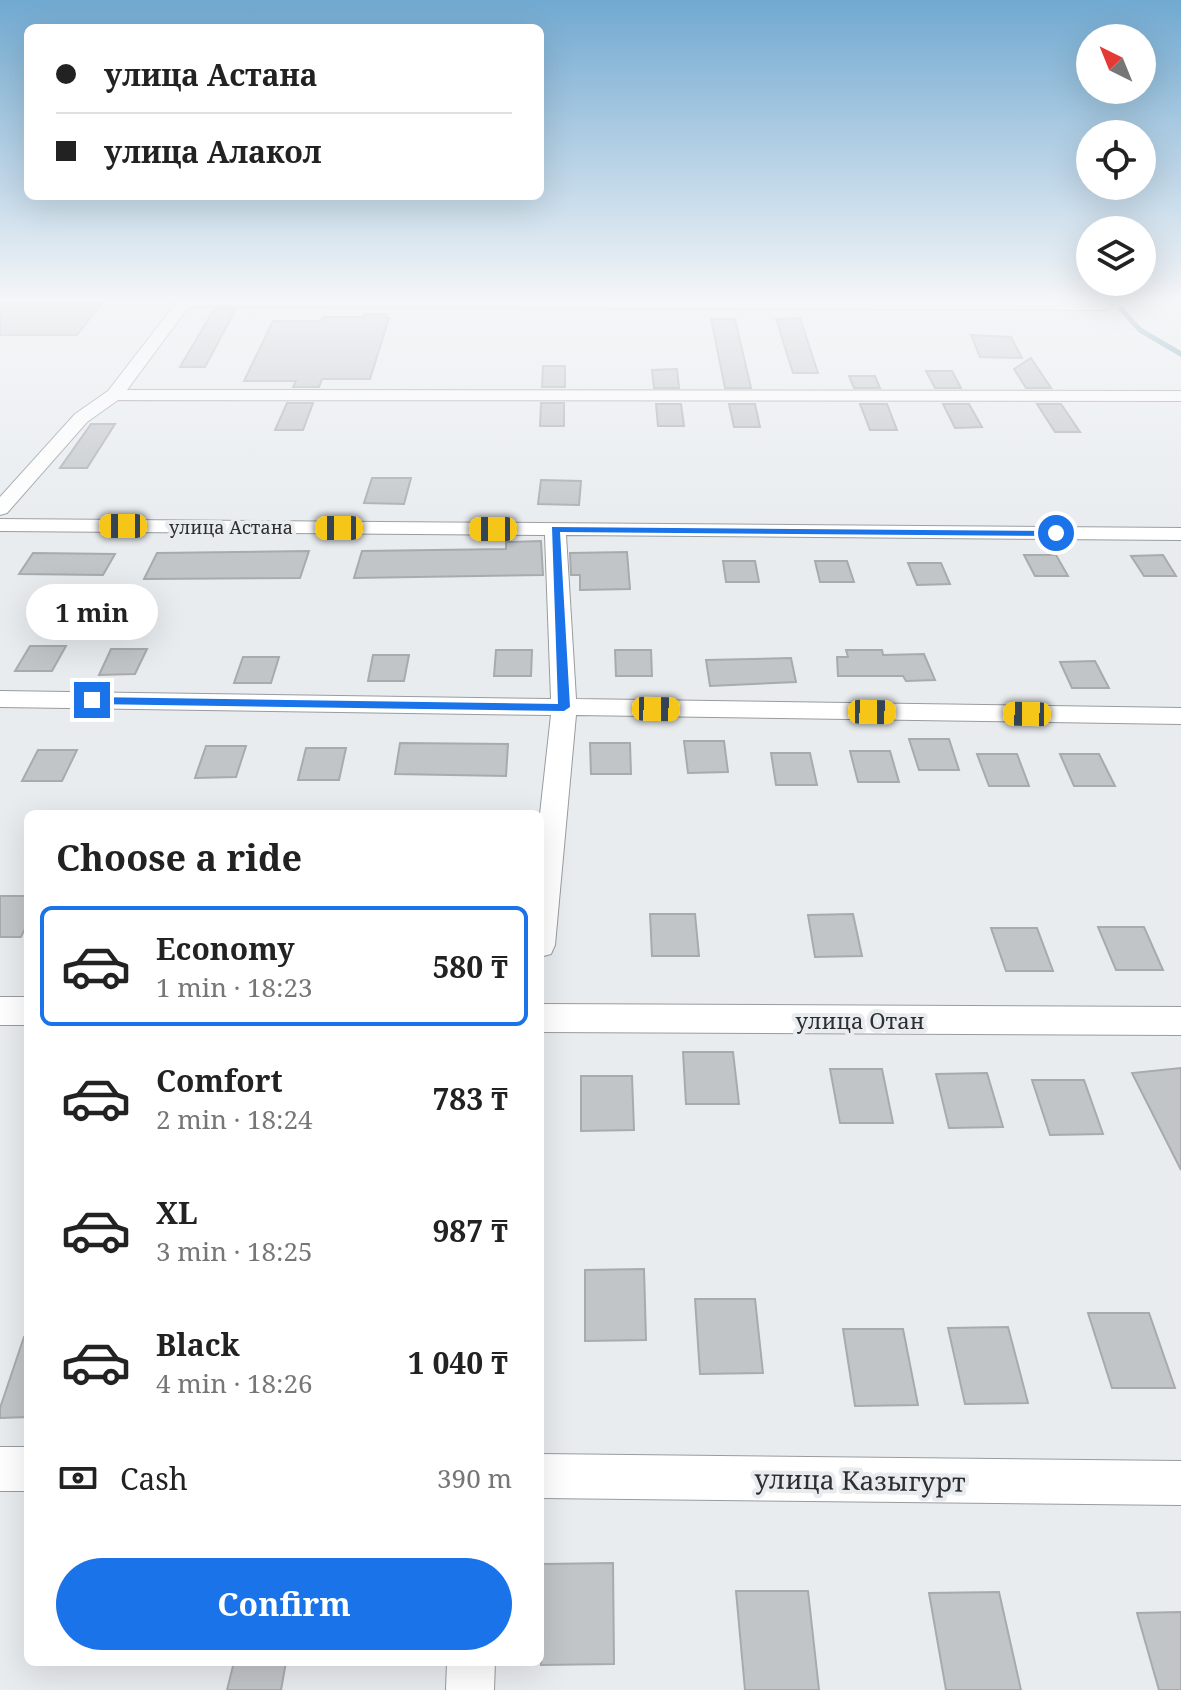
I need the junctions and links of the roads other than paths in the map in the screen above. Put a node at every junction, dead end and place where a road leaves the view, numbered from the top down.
1 (127, 378) edge
2 (114, 395) junction
3 (1181, 396) edge
4 (0, 509) edge
5 (0, 525) edge
6 (555, 529) junction
7 (1181, 534) edge
8 (0, 699) edge
9 (564, 707) junction
10 (1181, 716) edge
11 (544, 905) edge
12 (0, 1011) edge
13 (24, 1011) edge
14 (544, 1018) edge
15 (1181, 1021) edge
16 (0, 1469) edge
17 (24, 1469) edge
18 (544, 1476) edge
19 (1181, 1483) edge
20 (471, 1666) edge
21 (470, 1690) edge

1 - 2 street
2 - 3 street
2 - 4 street
5 - 6 street, улица Астана
6 - 7 street, улица Астана
6 - 9 street
8 - 9 street
9 - 10 street
9 - 11 street
12 - 13 street
14 - 15 street, улица Отан
16 - 17 street
18 - 19 street, улица Казыгурт
20 - 21 street

